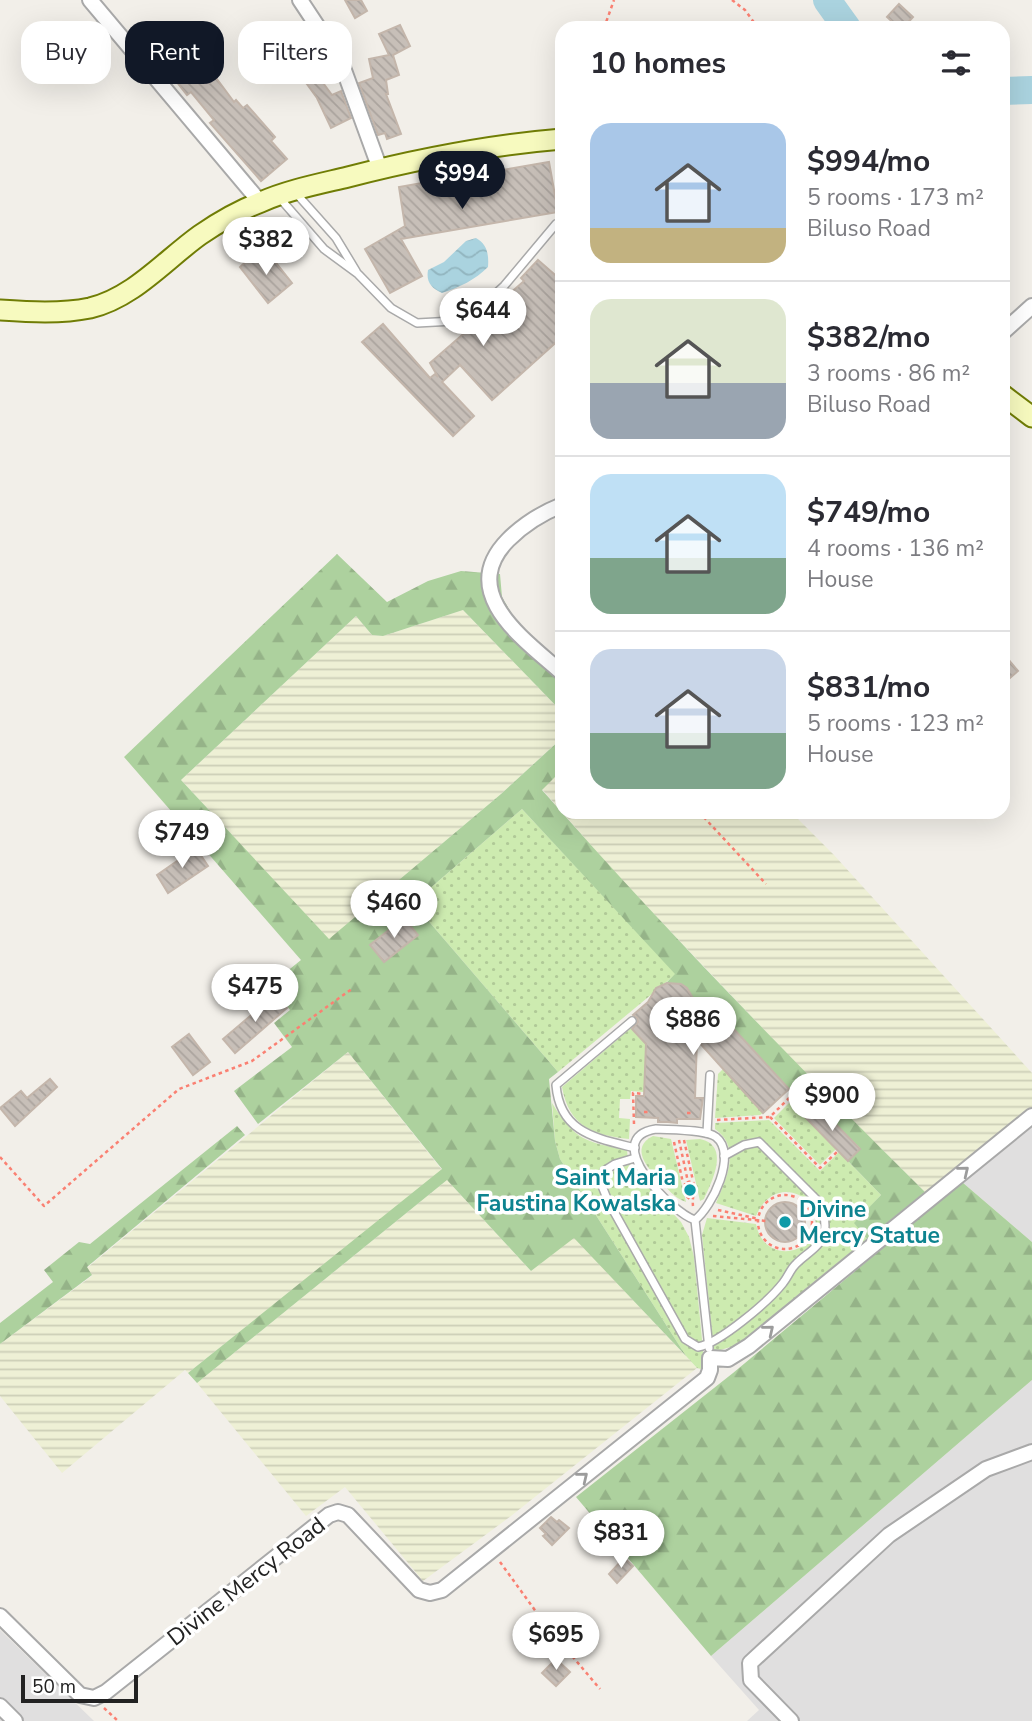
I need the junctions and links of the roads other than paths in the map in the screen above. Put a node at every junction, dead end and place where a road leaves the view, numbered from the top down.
1 (90, 0) edge
2 (300, 0) edge
3 (555, 139) edge
4 (380, 169) junction
5 (277, 196) junction
6 (555, 225) edge
7 (358, 274) junction
8 (1032, 306) edge
9 (0, 310) edge
10 (1010, 325) edge
11 (1010, 401) edge
12 (1032, 418) edge
13 (555, 509) edge
14 (555, 667) edge
15 (632, 1021) dead end
16 (710, 1075) dead end
17 (1032, 1116) edge
18 (707, 1133) junction
19 (635, 1148) junction
20 (724, 1156) junction
21 (635, 1158) junction
22 (695, 1220) junction
23 (709, 1351) junction
24 (1032, 1452) edge
25 (0, 1616) edge
26 (0, 1706) edge
27 (15, 1721) edge
28 (791, 1721) edge

1 - 5 street
2 - 4 street
3 - 4 street
4 - 5 street
5 - 7 lane
5 - 7 lane
5 - 9 street
6 - 7 lane
8 - 10 street
11 - 12 street
13 - 14 street
15 - 19 lane
16 - 18 lane
23 -> 17 street
18 - 19 lane
18 - 20 lane
19 - 21 lane
20 - 22 lane
20 - 23 lane
21 - 22 lane
21 - 23 lane
22 - 23 lane
25 -> 23 street, Divine Mercy Road
24 - 28 street
26 - 27 street

